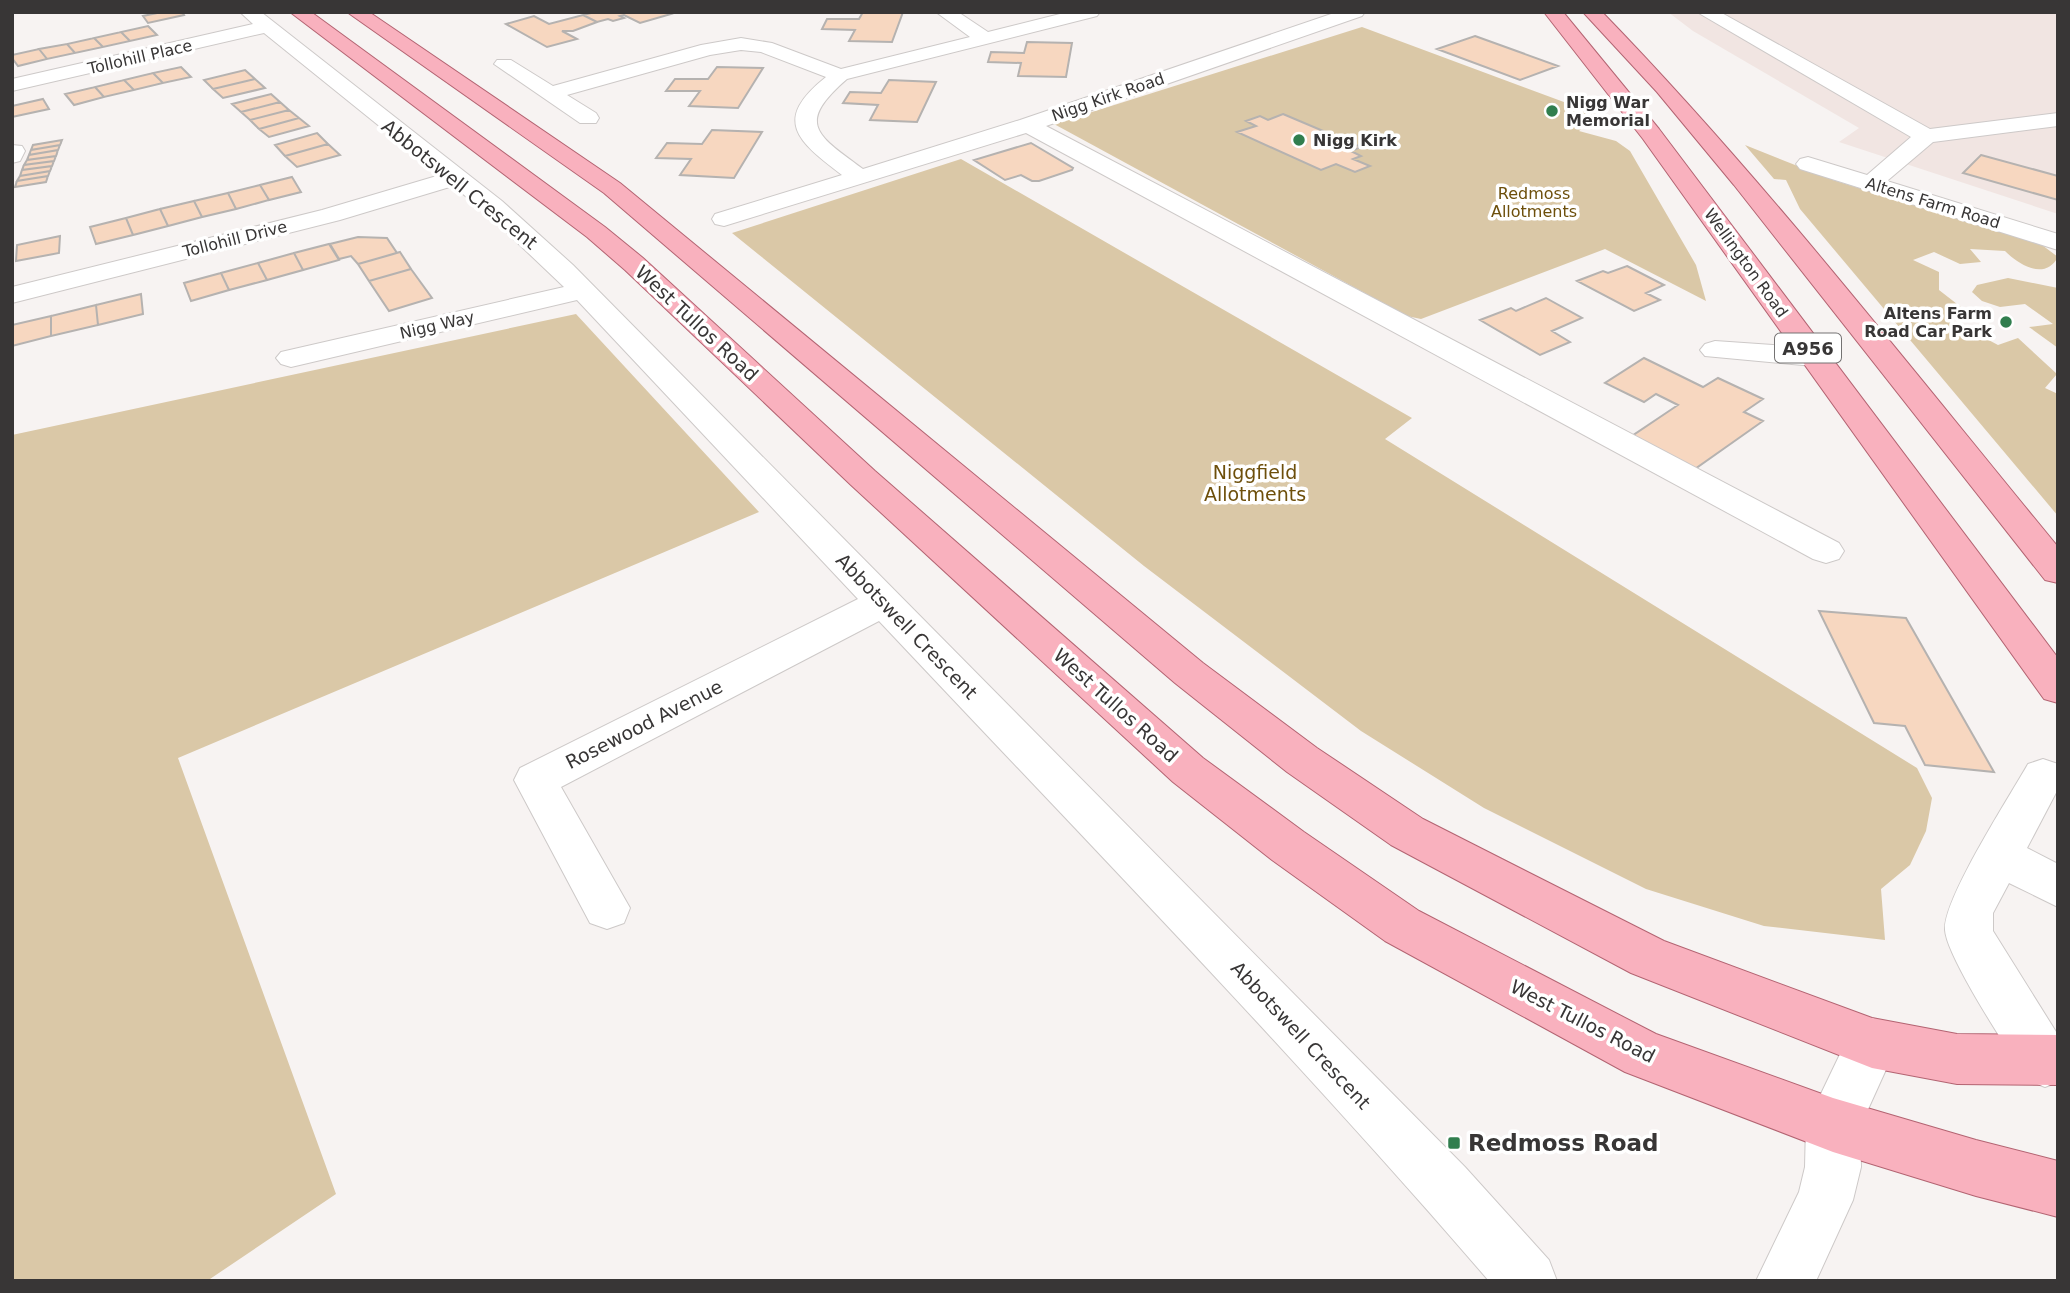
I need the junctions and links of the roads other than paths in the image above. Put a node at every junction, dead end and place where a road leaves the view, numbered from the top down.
1 (945, 12) edge
2 (1091, 12) edge
3 (1356, 12) edge
4 (1553, 12) edge
5 (1592, 12) edge
6 (1706, 12) edge
7 (360, 13) edge
8 (272, 17) edge
9 (983, 37) junction
10 (504, 64) dead end
11 (840, 75) junction
12 (12, 85) edge
13 (553, 93) junction
14 (588, 118) dead end
15 (2058, 119) edge
16 (1028, 125) junction
17 (1926, 136) junction
18 (1808, 164) dead end
19 (859, 177) junction
20 (456, 178) junction
21 (1871, 183) junction
22 (723, 219) dead end
23 (2058, 242) edge
24 (582, 291) junction
25 (12, 295) edge
26 (1715, 350) dead end
27 (1814, 357) junction
28 (291, 358) dead end
29 (1826, 551) dead end
30 (2058, 570) edge
31 (884, 602) junction
32 (2058, 688) edge
33 (2043, 776) dead end
34 (1998, 855) junction
35 (2058, 887) edge
36 (607, 908) dead end
37 (1872, 1043) junction
38 (2052, 1061) edge
39 (1833, 1125) junction
40 (2058, 1189) edge
41 (1528, 1281) edge
42 (1785, 1281) edge

1 - 9 street
2 - 9 street
3 - 16 street, Nigg Kirk Road
4 - 27 main road, Wellington Road / A956
5 - 30 main road, A956
6 - 17 street
7 - 37 main road
8 - 12 street, Tollohill Place
8 - 20 street, Abbotswell Crescent
8 - 39 main road, West Tullos Road
9 - 11 street
10 - 13 street
11 - 13 street
11 - 19 street
13 - 14 street
15 - 17 street
16 - 19 street, Nigg Kirk Road
16 - 29 street
17 - 21 street
18 - 21 street, Altens Farm Road
19 - 22 street, Nigg Kirk Road
20 - 24 street, Abbotswell Crescent
20 - 25 street, Tollohill Drive
21 - 23 street, Altens Farm Road
24 - 28 street, Nigg Way
24 - 31 street, Abbotswell Crescent
26 - 27 street
27 - 32 main road, Wellington Road / A956
31 - 36 street, Rosewood Avenue
31 - 41 street, Abbotswell Crescent
33 - 34 street
34 - 35 street
34 - 38 street
37 - 38 main road
37 - 39 street
39 - 40 main road, West Tullos Road
39 - 42 street

